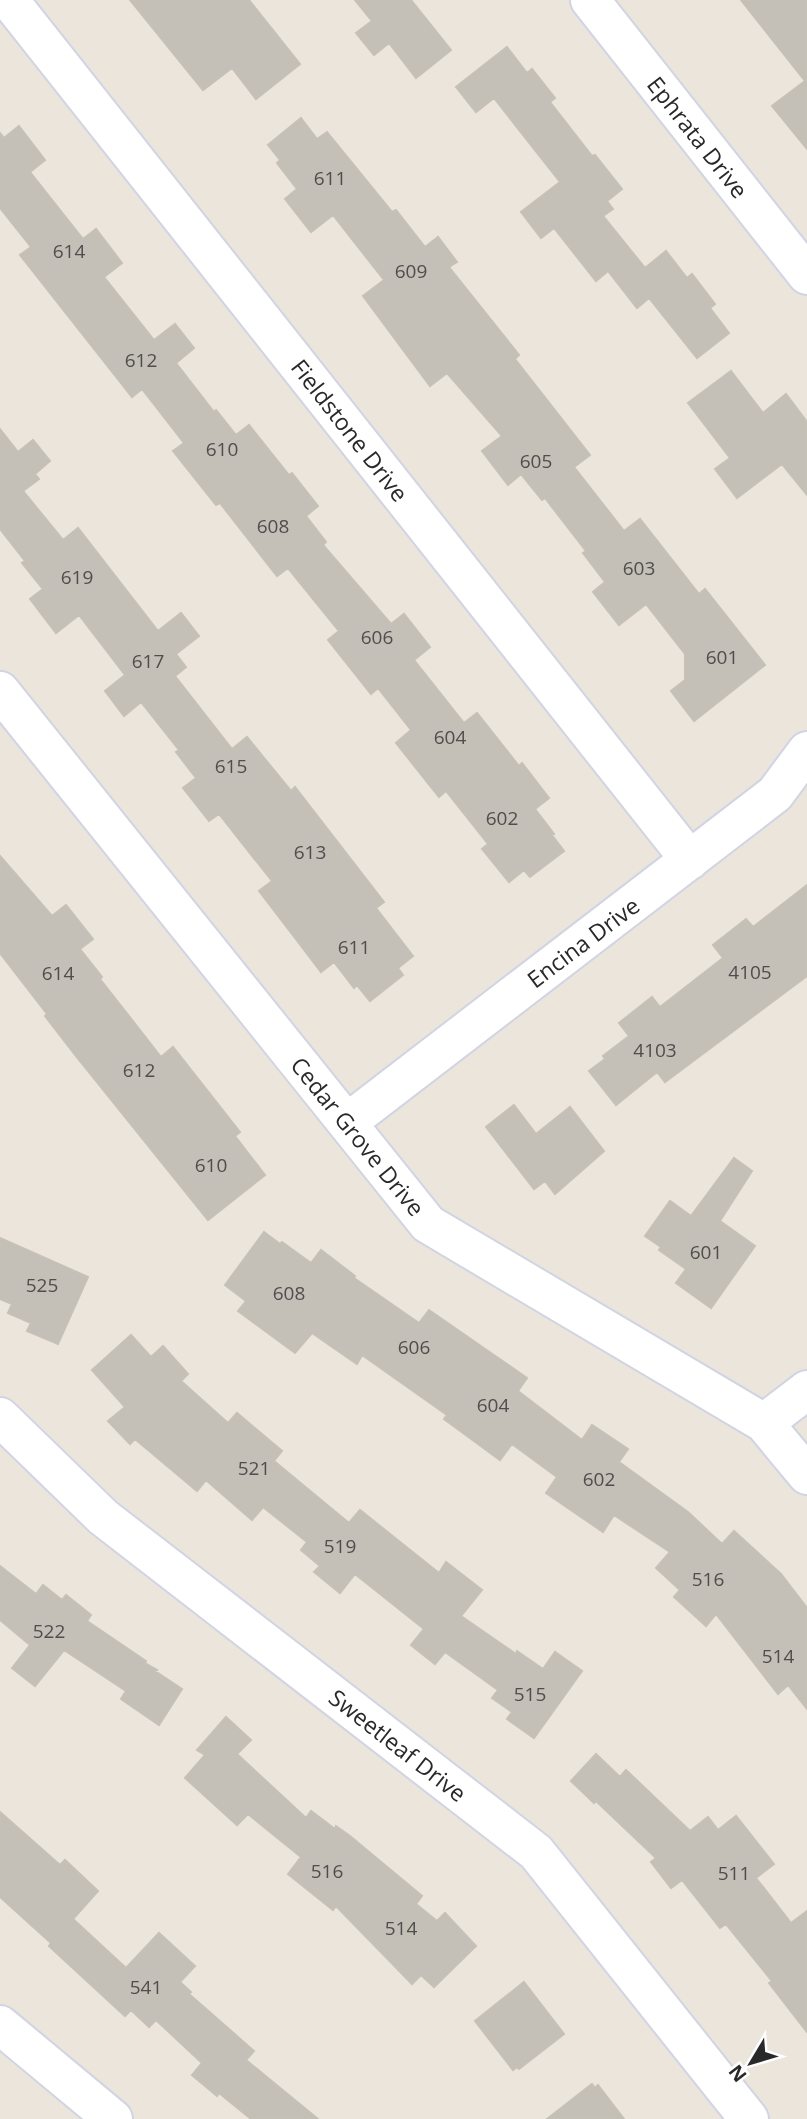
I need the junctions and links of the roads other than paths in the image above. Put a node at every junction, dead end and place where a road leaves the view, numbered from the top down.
1 (9, 0) edge
2 (590, 0) edge
3 (807, 275) edge
4 (0, 691) edge
5 (807, 751) edge
6 (690, 860) junction
7 (348, 1122) junction
8 (807, 1390) edge
9 (0, 1417) edge
10 (765, 1423) junction
11 (807, 1475) edge
12 (0, 2025) edge
13 (113, 2119) edge
14 (749, 2119) edge

1 - 6 street, Fieldstone Drive
2 - 3 street, Ephrata Drive
4 - 7 street, Cedar Grove Drive
5 - 6 street, Encina Drive
6 - 7 street, Encina Drive
7 - 10 street, Cedar Grove Drive
8 - 10 street
9 - 14 street, Sweetleaf Drive
10 - 11 street, Cedar Grove Drive
12 - 13 street

